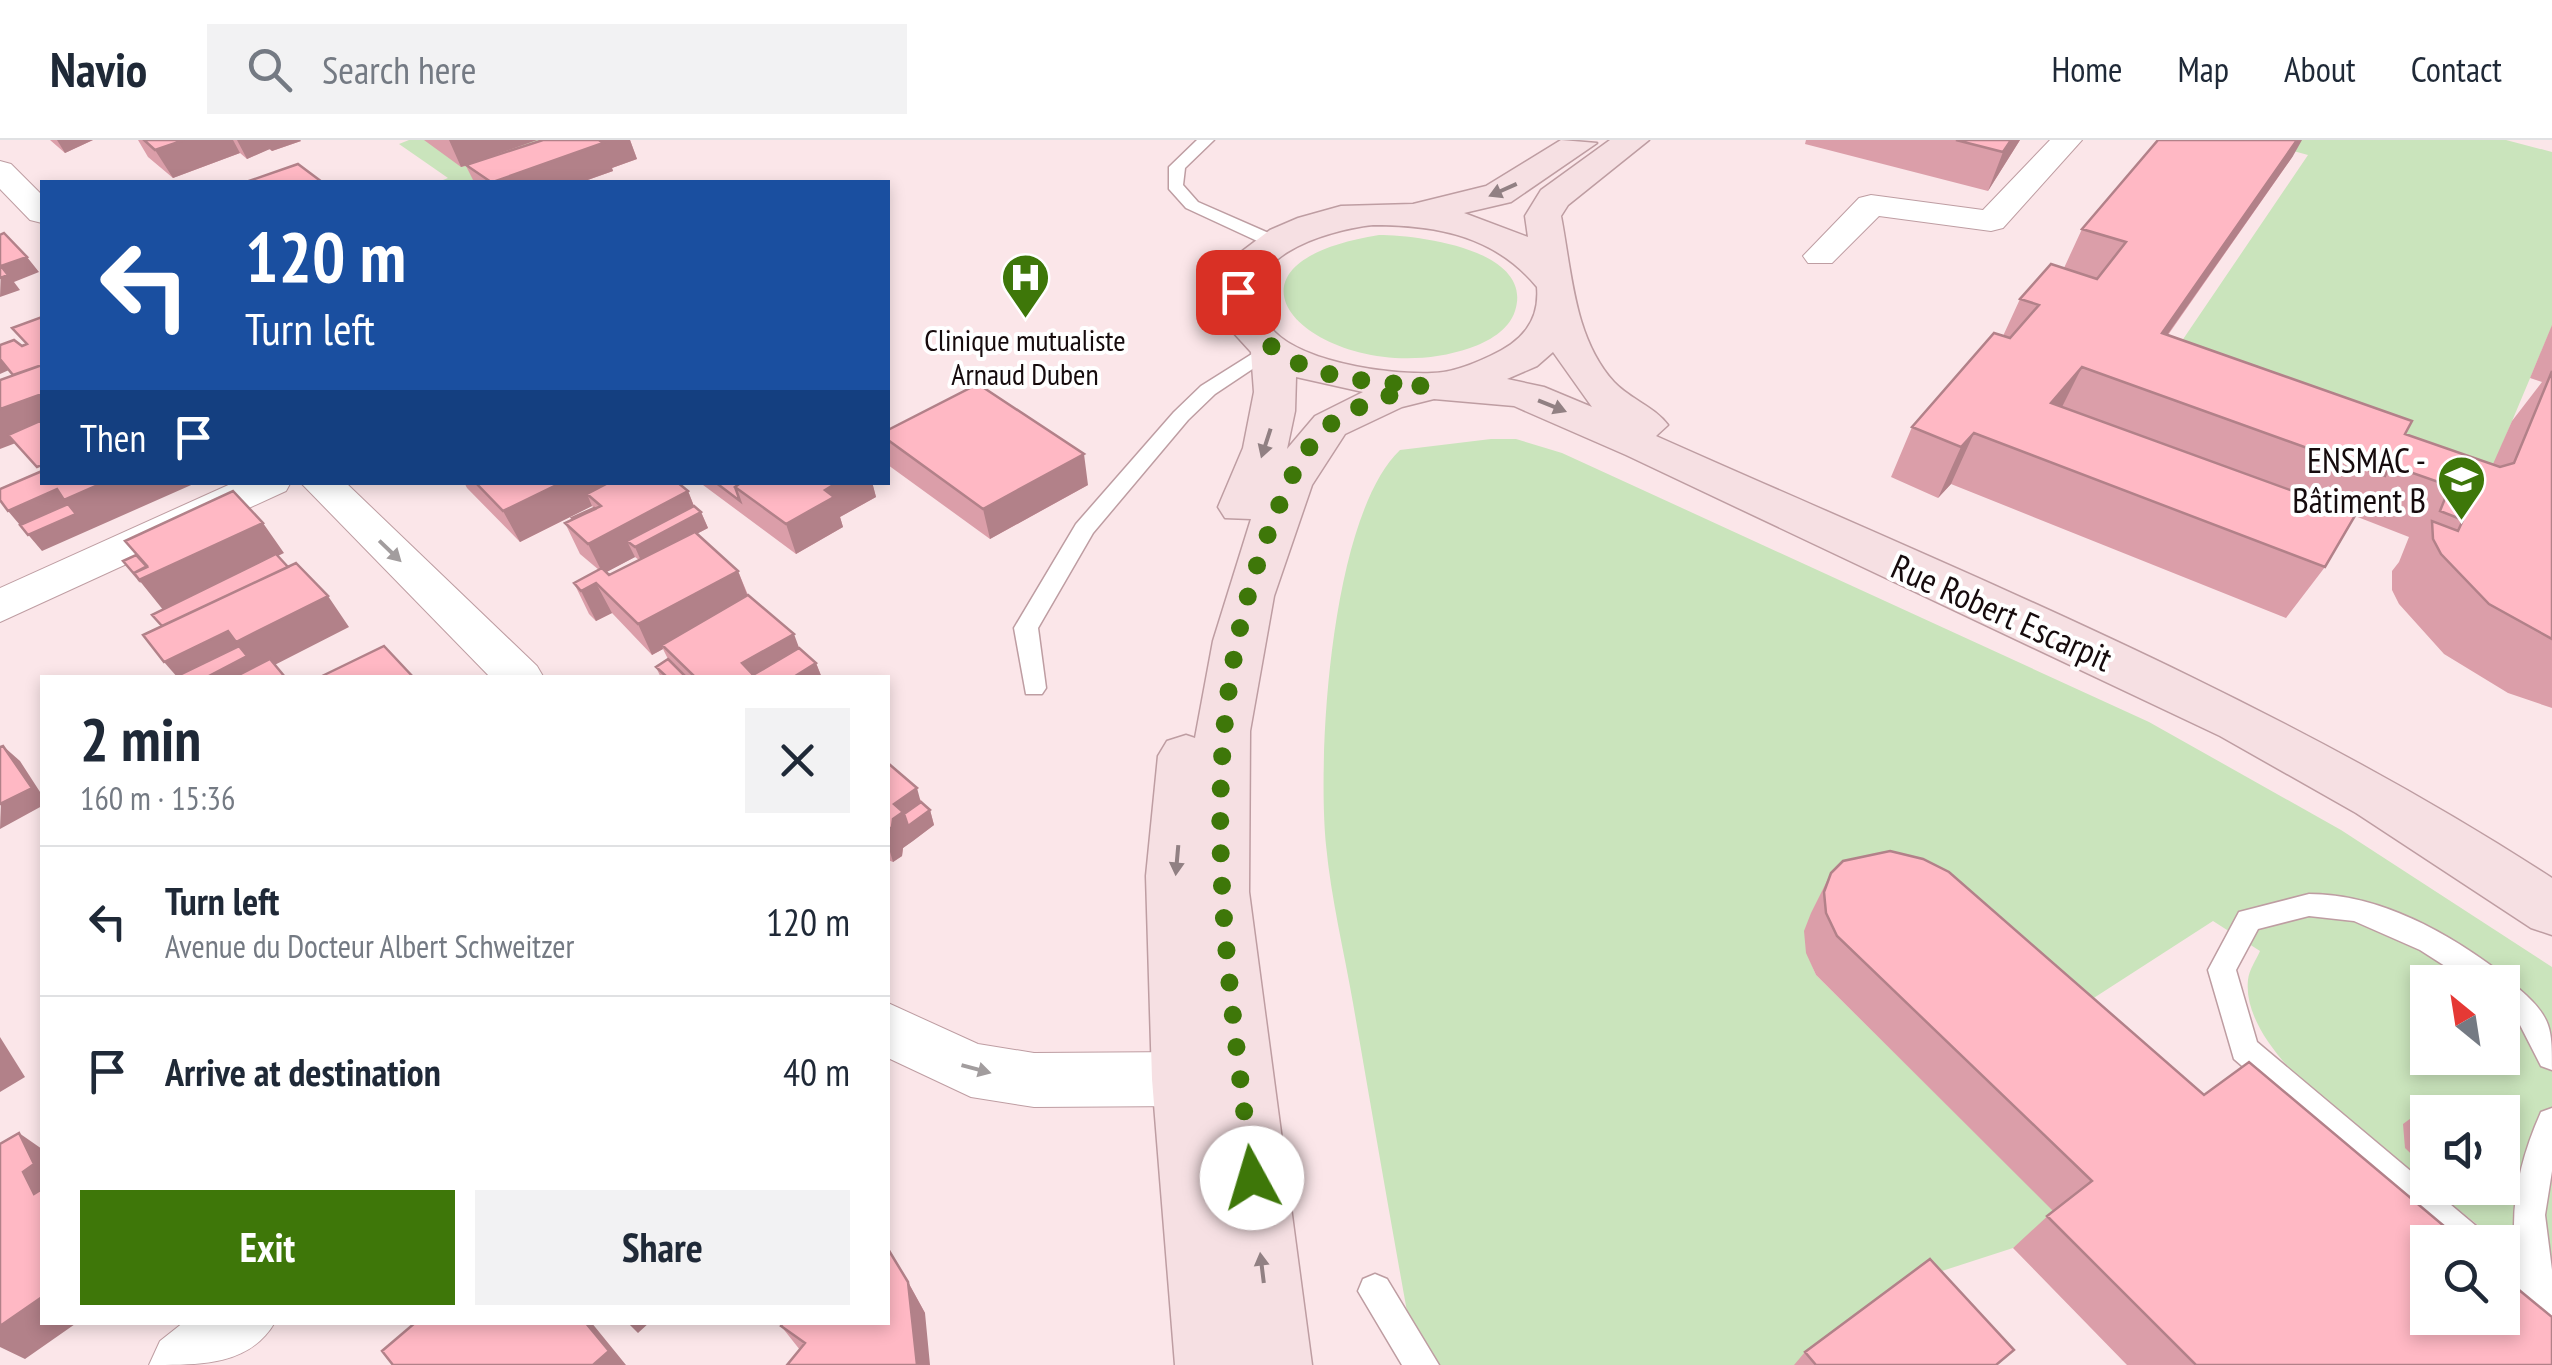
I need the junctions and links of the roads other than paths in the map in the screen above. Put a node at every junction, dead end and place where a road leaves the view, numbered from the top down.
1 (1206, 140) edge
2 (1584, 140) edge
3 (1632, 140) edge
4 (2067, 140) edge
5 (0, 171) edge
6 (40, 211) edge
7 (1411, 214) junction
8 (6, 220) dead end
9 (1274, 242) junction
10 (1820, 256) dead end
11 (1555, 298) junction
12 (1271, 348) junction
13 (1423, 385) junction
14 (265, 485) edge
15 (323, 485) edge
16 (0, 606) edge
17 (517, 675) edge
18 (1034, 688) dead end
19 (2552, 870) edge
20 (2552, 910) edge
21 (2471, 965) edge
22 (2520, 1007) edge
23 (890, 1031) edge
24 (2552, 1057) edge
25 (1185, 1079) junction
26 (2552, 1122) edge
27 (2450, 1225) edge
28 (2520, 1285) edge
29 (1374, 1291) dead end
30 (2550, 1310) edge
31 (237, 1325) edge
32 (184, 1365) edge
33 (1212, 1365) edge
34 (1274, 1365) edge
35 (1422, 1365) edge

1 - 9 lane
2 -> 7 main road
3 - 11 main road
4 - 10 street
5 - 6 street
6 - 8 street
7 - 9 main road
7 - 11 main road
9 - 12 main road
11 - 13 main road
11 - 19 main road, Rue Robert Escarpit
12 - 13 main road
12 - 18 lane
12 -> 25 main road
13 -> 20 main road, Rue Robert Escarpit
34 -> 13 main road
14 - 16 street
15 -> 17 street
21 - 27 lane
22 - 24 lane
23 -> 25 street
25 - 33 main road
26 - 30 lane
28 - 30 lane
29 - 35 lane
31 - 32 street

